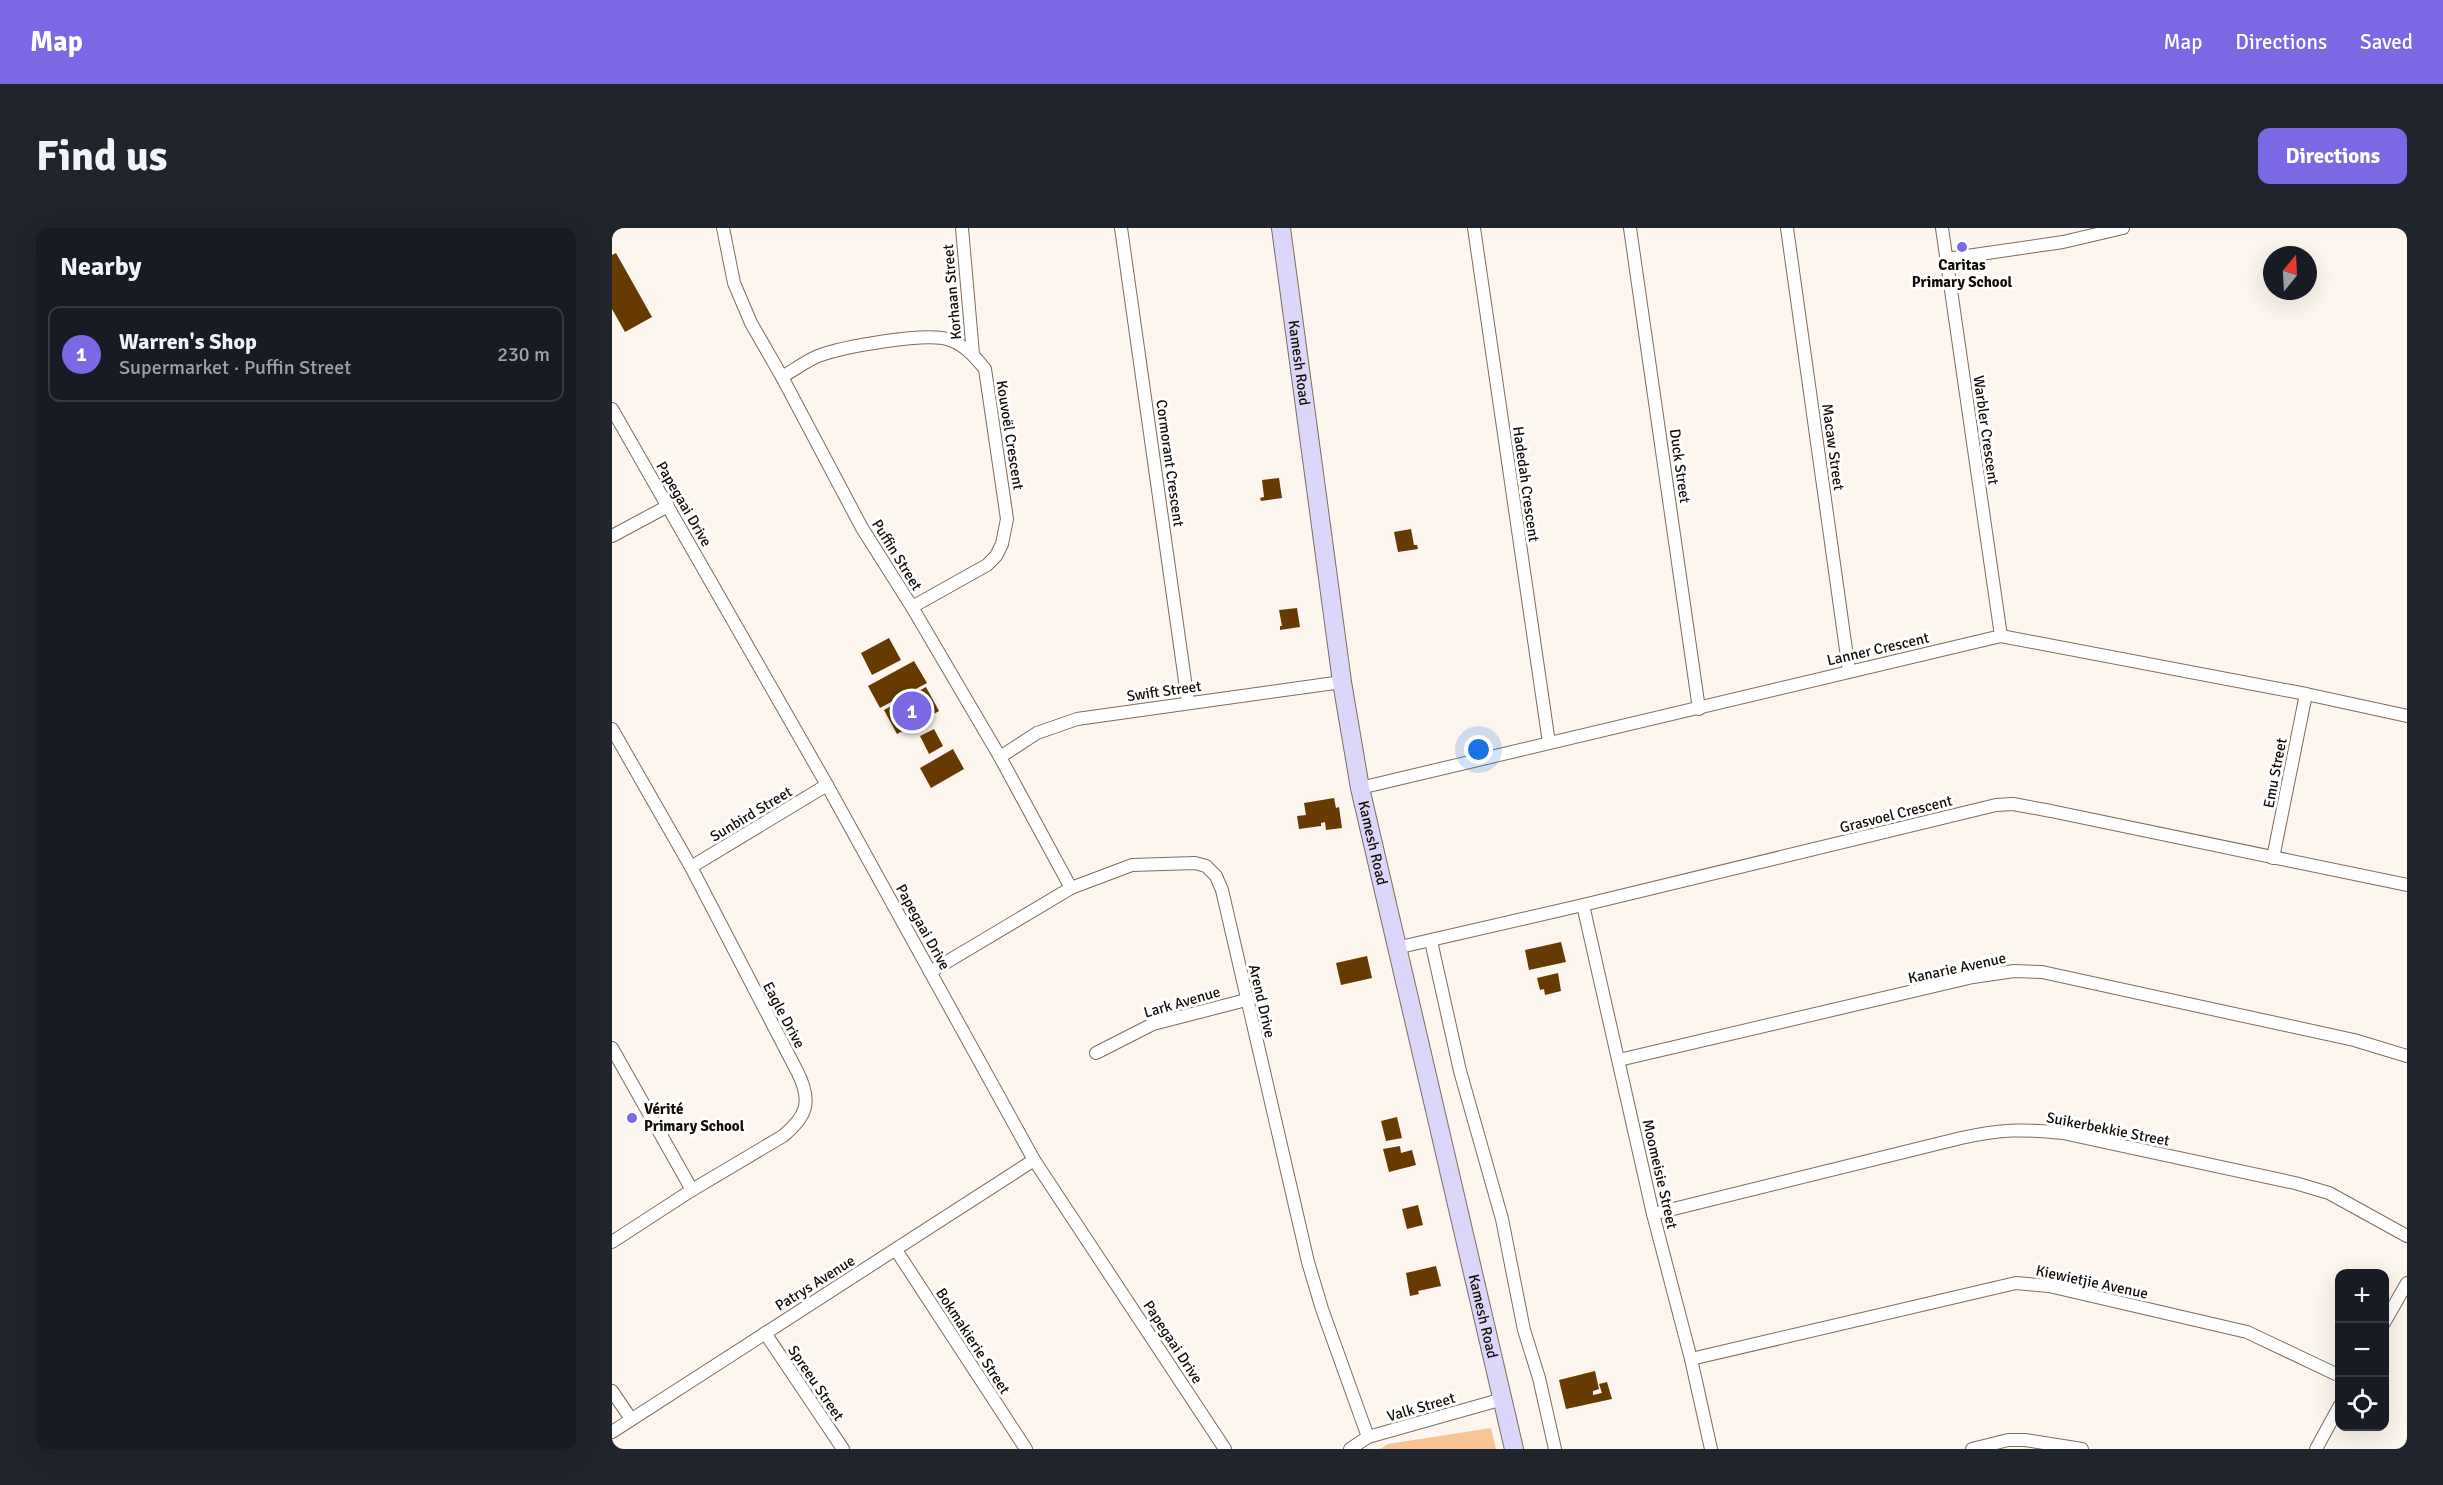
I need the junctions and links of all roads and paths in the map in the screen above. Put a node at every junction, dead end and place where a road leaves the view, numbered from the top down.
1 (723, 228) edge
2 (962, 228) edge
3 (1121, 228) edge
4 (1281, 228) edge
5 (1474, 228) edge
6 (1630, 228) edge
7 (1787, 228) edge
8 (1942, 228) edge
9 (2123, 228) edge
10 (1946, 259) junction
11 (972, 354) junction
12 (782, 377) junction
13 (612, 409) edge
14 (668, 506) junction
15 (612, 536) edge
16 (912, 607) junction
17 (2001, 636) junction
18 (1849, 671) junction
19 (1342, 682) junction
20 (2306, 694) junction
21 (1188, 702) junction
22 (1699, 709) junction
23 (2407, 716) edge
24 (612, 729) edge
25 (1549, 743) junction
26 (1000, 757) junction
27 (827, 785) junction
28 (1360, 788) junction
29 (2273, 858) junction
30 (691, 867) junction
31 (2407, 885) edge
32 (1071, 888) junction
33 (1582, 905) junction
34 (1431, 941) junction
35 (1396, 948) junction
36 (930, 972) junction
37 (1246, 1000) junction
38 (612, 1048) edge
39 (1096, 1053) dead end
40 (2407, 1056) edge
41 (1619, 1060) junction
42 (1034, 1160) junction
43 (692, 1190) junction
44 (1653, 1214) junction
45 (2407, 1236) edge
46 (612, 1242) edge
47 (896, 1250) junction
48 (2407, 1284) edge
49 (2389, 1316) edge
50 (765, 1333) junction
51 (1691, 1359) junction
52 (2335, 1374) edge
53 (612, 1392) edge
54 (1503, 1399) junction
55 (2335, 1414) edge
56 (631, 1419) junction
57 (612, 1432) edge
58 (1368, 1437) junction
59 (843, 1449) edge
60 (1026, 1449) edge
61 (1225, 1449) edge
62 (1350, 1449) edge
63 (1514, 1449) edge
64 (1555, 1449) edge
65 (1711, 1449) edge
66 (1972, 1449) edge
67 (2082, 1449) edge
68 (2316, 1449) edge

1 - 12 street, Puffin Street
2 - 11 street, Korhaan Street
3 - 21 street, Cormorant Crescent
4 - 19 street, Kamesh Road
5 - 25 street, Hadedah Crescent
6 - 22 street, Duck Street
7 - 18 street, Macaw Street
8 - 10 street, Warbler Crescent
9 - 10 street
10 - 17 street, Warbler Crescent
11 - 12 street, Kouvoël Crescent
11 - 16 street, Kouvoël Crescent
12 - 16 street, Puffin Street
13 - 14 street, Papegaai Drive
14 - 15 street
14 - 27 street, Papegaai Drive
16 - 26 street, Puffin Street
17 - 18 street, Lanner Crescent
17 - 20 street, Lanner Crescent
18 - 22 street, Lanner Crescent
19 - 21 street, Swift Street
19 - 28 street, Kamesh Road
20 - 23 street, Lanner Crescent
20 - 29 street, Emu Street
21 - 26 street, Swift Street
22 - 25 street, Lanner Crescent
24 - 30 street, Eagle Drive
25 - 28 street, Lanner Crescent
26 - 32 street, Puffin Street
27 - 30 street, Sunbird Street
27 - 36 street, Papegaai Drive
28 - 35 street, Kamesh Road
29 - 31 street, Grasvoel Crescent
29 - 33 street, Grasvoel Crescent
30 - 43 street, Eagle Drive
32 - 36 street, Arend Drive
32 - 37 street, Arend Drive
33 - 34 street, Grasvoel Crescent
33 - 41 street, Moomeisie Street
34 - 35 street, Grasvoel Crescent
34 - 64 street
35 - 54 street, Kamesh Road
36 - 42 street, Papegaai Drive
37 - 39 street, Lark Avenue
37 - 58 street, Arend Drive
38 - 43 street
40 - 41 street, Kanarie Avenue
41 - 44 street, Moomeisie Street
42 - 47 street, Patrys Avenue
42 - 61 street, Papegaai Drive
43 - 46 street, Eagle Drive
44 - 45 street, Suikerbekkie Street
44 - 51 street, Moomeisie Street
47 - 50 street, Patrys Avenue
47 - 60 street, Bokmakierie Street
48 - 49 street
50 - 56 street, Patrys Avenue
50 - 59 street, Spreeu Street
51 - 52 street, Kiewietjie Avenue
51 - 65 street, Moomeisie Street
53 - 56 street
54 - 58 street, Valk Street
54 - 63 street, Kamesh Road
55 - 68 street
56 - 57 street, Patrys Avenue
58 - 62 street, Valk Street
66 - 67 street

